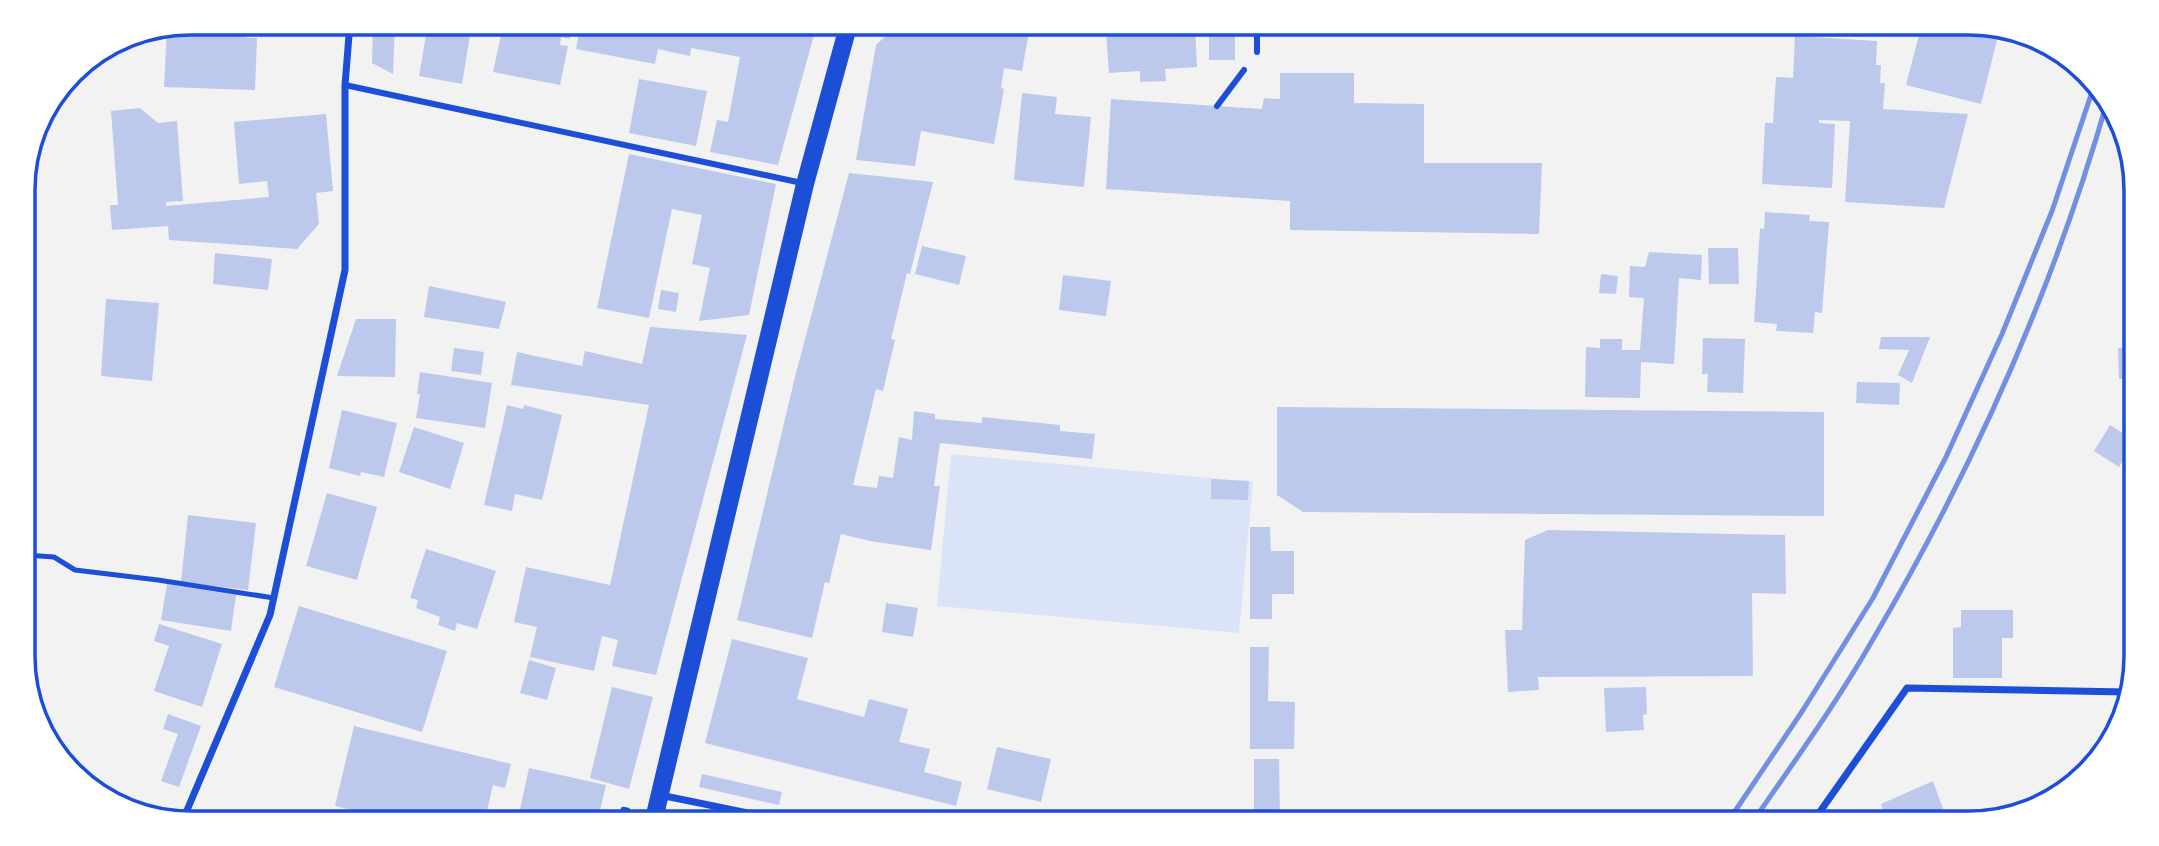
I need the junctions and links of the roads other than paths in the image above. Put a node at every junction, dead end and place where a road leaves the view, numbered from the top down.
1 (349, 35) edge
2 (846, 35) edge
3 (1257, 35) edge
4 (1257, 52) dead end
5 (1244, 70) dead end
6 (345, 85) junction
7 (1217, 106) dead end
8 (805, 184) junction
9 (35, 556) edge
10 (274, 598) junction
11 (2120, 692) edge
12 (660, 795) junction
13 (187, 811) edge
14 (656, 811) edge
15 (738, 811) edge
16 (1820, 811) edge

1 - 6 street
2 - 8 main road
3 - 4 street
5 - 7 street
6 - 8 street
6 - 10 street
8 - 12 main road
9 - 10 lane
10 - 13 street
11 - 16 street
12 - 14 main road
12 - 15 street

